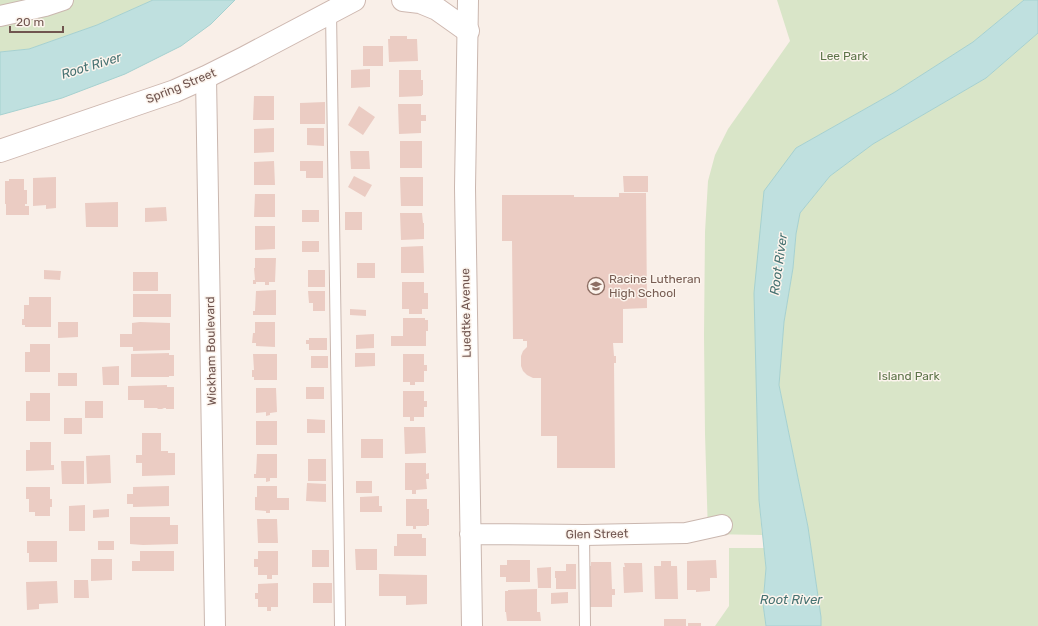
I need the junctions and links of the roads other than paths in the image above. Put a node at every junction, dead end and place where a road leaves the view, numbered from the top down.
1 (63, 0) edge
2 (354, 0) edge
3 (403, 0) edge
4 (468, 0) edge
5 (331, 11) junction
6 (0, 16) edge
7 (468, 31) junction
8 (206, 77) junction
9 (0, 152) edge
10 (722, 525) dead end
11 (470, 534) junction
12 (584, 535) junction
13 (215, 626) edge
14 (340, 626) edge
15 (472, 626) edge
16 (585, 626) edge

1 - 6 street
2 - 5 main road, Spring Street
3 - 7 main road
4 - 7 street, Luedtke Avenue
5 - 8 main road, Spring Street
5 - 14 lane
7 - 11 street, Luedtke Avenue
8 - 9 main road, Spring Street
8 - 13 street, Wickham Boulevard
10 - 12 street, Glen Street
11 - 12 street, Glen Street
11 - 15 street, Luedtke Avenue
12 - 16 lane

